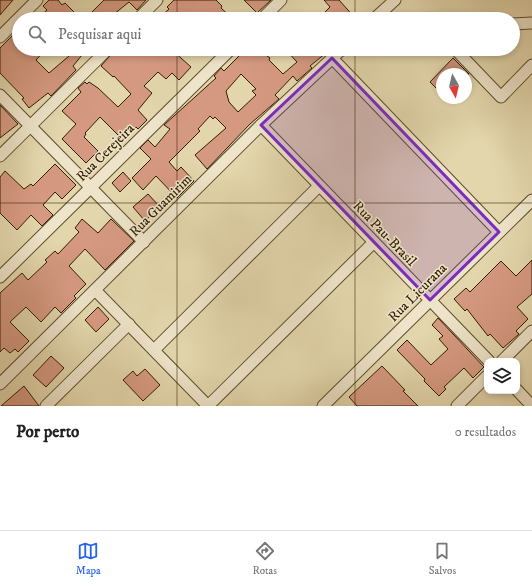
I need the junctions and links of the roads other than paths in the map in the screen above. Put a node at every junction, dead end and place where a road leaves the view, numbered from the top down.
1 (37, 0) edge
2 (157, 0) edge
3 (281, 0) edge
4 (395, 0) edge
5 (25, 12) edge
6 (145, 12) edge
7 (269, 12) edge
8 (382, 12) edge
9 (532, 23) edge
10 (520, 24) edge
11 (12, 25) edge
12 (0, 37) edge
13 (101, 56) edge
14 (224, 56) edge
15 (462, 56) edge
16 (332, 58) joint
17 (532, 65) edge
18 (0, 95) edge
19 (261, 125) junction
20 (30, 126) junction
21 (0, 156) edge
22 (319, 186) junction
23 (91, 188) junction
24 (532, 200) edge
25 (499, 232) junction
26 (144, 242) junction
27 (374, 242) junction
28 (0, 277) edge
29 (95, 290) junction
30 (430, 300) junction
31 (129, 324) junction
32 (532, 331) edge
33 (154, 350) junction
34 (486, 358) edge
35 (505, 358) edge
36 (484, 379) edge
37 (0, 384) edge
38 (520, 393) edge
39 (46, 406) edge
40 (208, 406) edge
41 (323, 406) edge
42 (457, 406) edge
43 (532, 406) edge

1 - 5 street
2 - 6 street
3 - 7 street
4 - 8 street
9 - 10 street
11 - 12 street
13 - 20 street
14 - 23 street, Rua Cerejeira
15 - 17 street
16 - 19 street, Rua Guamirim
16 - 25 street
18 - 20 street
19 - 22 street, Rua Pau-Brasil
19 - 26 street, Rua Guamirim
20 - 21 street
20 - 23 street
22 - 27 street, Rua Pau-Brasil
22 - 33 street
23 - 26 street
23 - 28 street, Rua Cerejeira
24 - 25 street, Rua Licurana
25 - 30 street, Rua Licurana
26 - 29 street, Rua Guamirim
27 - 30 street, Rua Pau-Brasil
27 - 40 street
29 - 31 street
29 - 37 street, Rua Guamirim
30 - 34 street, Rua Pau-Brasil
30 - 41 street, Rua Licurana
31 - 33 street
31 - 39 street
32 - 35 street
33 - 40 street
36 - 42 street
38 - 43 street

